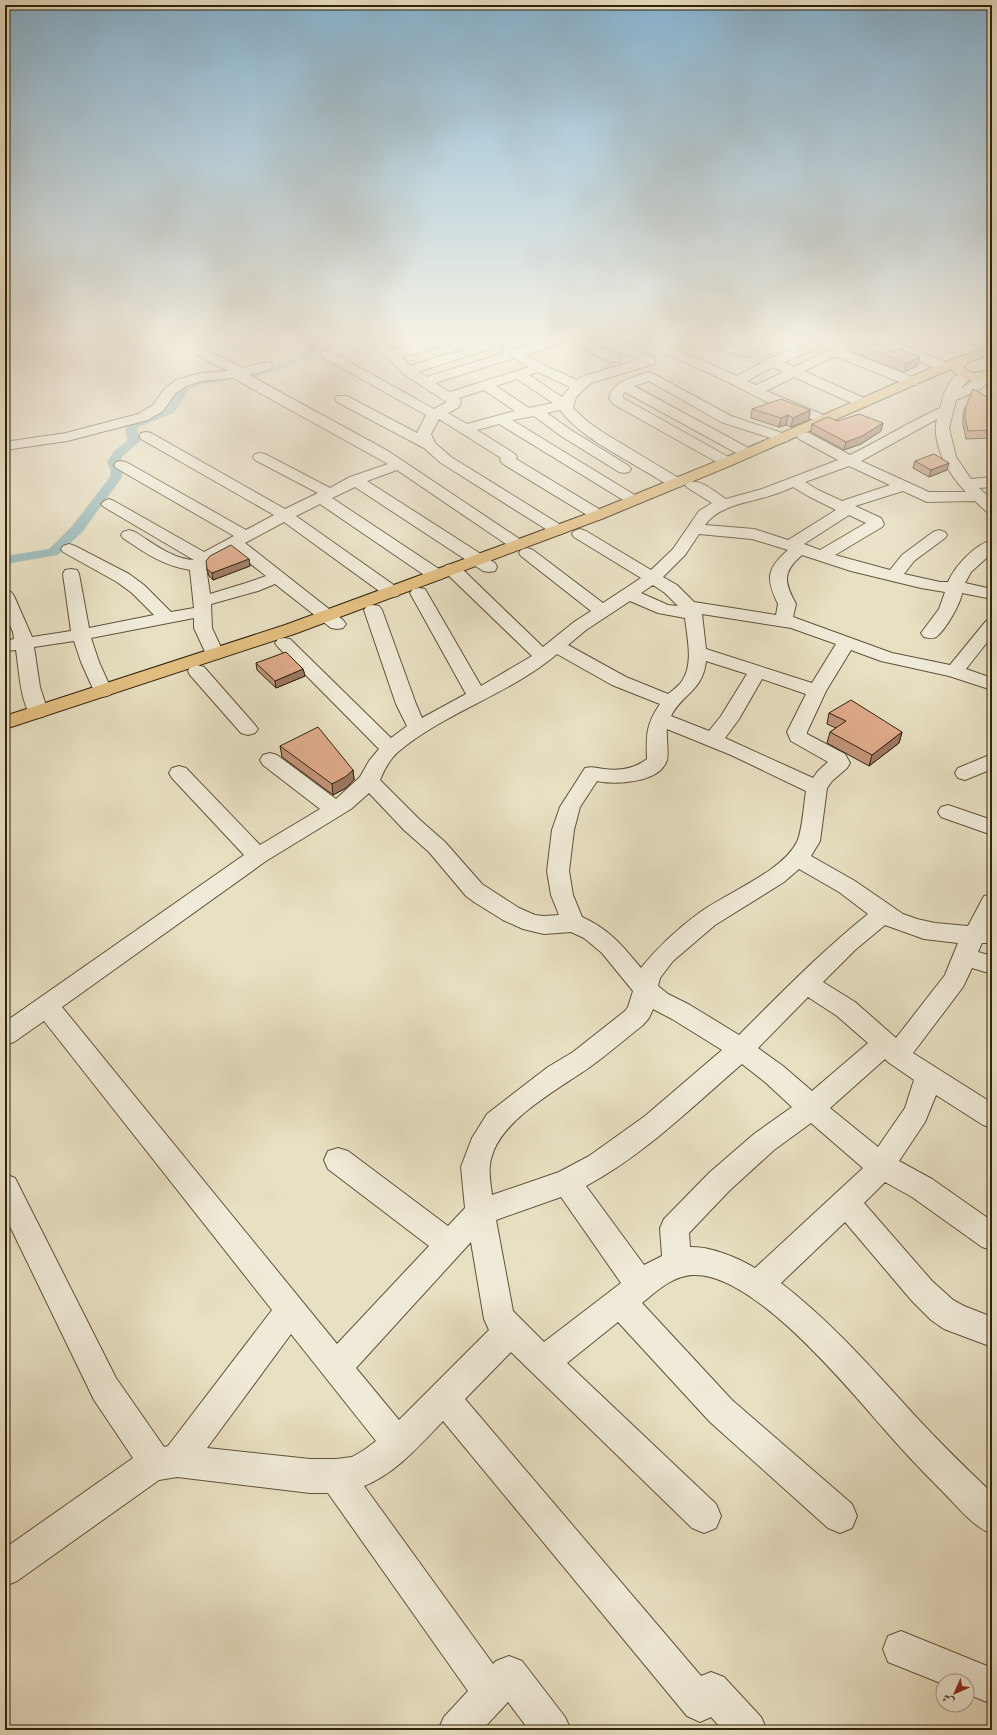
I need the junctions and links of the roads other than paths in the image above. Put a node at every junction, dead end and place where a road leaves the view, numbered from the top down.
1 (128, 421) edge
2 (324, 421) edge
3 (389, 421) edge
4 (405, 421) edge
5 (430, 421) edge
6 (451, 421) edge
7 (493, 421) edge
8 (503, 421) edge
9 (546, 421) edge
10 (579, 421) edge
11 (650, 421) edge
12 (688, 421) edge
13 (732, 421) edge
14 (822, 421) edge
15 (831, 421) edge
16 (922, 421) edge
17 (944, 421) edge
18 (466, 428) junction
19 (425, 430) junction
20 (146, 436) dead end
21 (804, 436) junction
22 (783, 438) junction
23 (429, 445) junction
24 (5, 446) edge
25 (747, 453) junction
26 (260, 457) dead end
27 (849, 461) junction
28 (121, 465) dead end
29 (399, 465) junction
30 (644, 465) junction
31 (723, 466) junction
32 (629, 472) junction
33 (355, 480) junction
34 (794, 481) junction
35 (604, 482) junction
36 (992, 482) edge
37 (685, 484) junction
38 (967, 484) junction
39 (904, 486) junction
40 (324, 495) junction
41 (978, 496) junction
42 (633, 500) junction
43 (109, 504) dead end
44 (724, 504) junction
45 (845, 508) junction
46 (992, 509) edge
47 (598, 515) junction
48 (278, 519) junction
49 (696, 529) junction
50 (558, 530) junction
51 (580, 534) junction
52 (129, 535) dead end
53 (939, 535) dead end
54 (240, 539) junction
55 (992, 545) edge
56 (796, 547) junction
57 (69, 549) dead end
58 (522, 549) junction
59 (821, 556) junction
60 (201, 562) junction
61 (484, 563) junction
62 (457, 573) junction
63 (70, 574) dead end
64 (436, 575) junction
65 (894, 576) junction
66 (278, 577) junction
67 (653, 578) junction
68 (954, 588) junction
69 (392, 592) junction
70 (419, 593) junction
71 (629, 594) junction
72 (992, 594) edge
73 (5, 596) edge
74 (374, 604) junction
75 (203, 606) junction
76 (691, 610) junction
77 (602, 611) junction
78 (167, 618) junction
79 (332, 620) junction
80 (783, 621) junction
81 (992, 625) edge
82 (930, 633) dead end
83 (81, 635) junction
84 (284, 643) junction
85 (846, 643) junction
86 (25, 644) junction
87 (5, 646) edge
88 (550, 652) junction
89 (697, 652) junction
90 (215, 654) junction
91 (197, 671) junction
92 (758, 671) junction
93 (954, 671) junction
94 (992, 684) edge
95 (103, 691) junction
96 (818, 691) junction
97 (477, 696) junction
98 (672, 702) junction
99 (38, 712) junction
100 (660, 719) junction
101 (5, 723) edge
102 (248, 728) dead end
103 (418, 728) junction
104 (5, 734) edge
105 (713, 740) junction
106 (390, 748) junction
107 (270, 760) dead end
108 (992, 761) edge
109 (179, 772) dead end
110 (965, 773) dead end
111 (369, 781) junction
112 (817, 788) junction
113 (335, 810) junction
114 (948, 812) dead end
115 (992, 828) edge
116 (258, 856) junction
117 (798, 859) junction
118 (992, 902) edge
119 (883, 914) junction
120 (573, 923) junction
121 (983, 934) edge
122 (964, 957) junction
123 (992, 965) edge
124 (806, 983) junction
125 (645, 989) junction
126 (46, 1005) junction
127 (5, 1035) edge
128 (741, 1049) junction
129 (891, 1050) junction
130 (928, 1075) junction
131 (811, 1108) junction
132 (992, 1117) edge
133 (338, 1160) dead end
134 (880, 1165) junction
135 (567, 1182) junction
136 (5, 1187) edge
137 (846, 1203) junction
138 (480, 1212) junction
139 (992, 1237) edge
140 (450, 1244) junction
141 (677, 1262) junction
142 (759, 1284) junction
143 (630, 1294) junction
144 (290, 1310) junction
145 (511, 1330) junction
146 (992, 1332) edge
147 (543, 1362) junction
148 (336, 1367) junction
149 (444, 1398) junction
150 (398, 1444) junction
151 (167, 1462) junction
152 (336, 1476) junction
153 (704, 1516) dead end
154 (840, 1516) dead end
155 (992, 1517) edge
156 (5, 1569) edge
157 (901, 1649) dead end
158 (992, 1686) edge
159 (491, 1693) junction
160 (457, 1730) edge
161 (552, 1730) edge
162 (748, 1730) edge

1 - 24 street
2 - 29 street
3 - 23 street
4 - 19 street
5 - 19 street
6 - 18 street
7 - 18 street
8 - 35 street
9 - 32 street
10 - 30 street
11 - 31 street
12 - 25 street
13 - 22 street
14 - 22 main road
15 - 21 main road
16 - 27 street
17 - 38 street
18 - 47 street
19 - 23 street
20 - 48 street
21 - 27 street
21 - 31 main road
22 - 25 main road
23 - 50 street
25 - 31 main road
26 - 40 street
27 - 34 street
27 - 39 street
28 - 54 street
29 - 33 street
29 - 58 street
30 - 32 street
30 - 37 street
31 - 37 main road
32 - 35 street
33 - 40 street
33 - 61 street
34 - 44 street
34 - 45 street
35 - 42 street
36 - 38 street
37 - 42 main road
37 - 44 street
37 - 51 main road
38 - 41 street
39 - 41 street
39 - 45 street
40 - 48 street
40 - 64 street
41 - 46 street
42 - 47 main road
43 - 60 street
44 - 49 street
45 - 56 street
45 - 59 street
47 - 50 main road
48 - 54 street
48 - 69 street
48 - 74 street
49 - 56 street
49 - 67 street
50 - 58 main road
51 - 58 main road
51 - 67 street
52 - 60 street
53 - 65 street
54 - 60 street
54 - 66 street
55 - 68 street
56 - 59 street
56 - 80 street
57 - 78 street
58 - 61 main road
58 - 77 street
59 - 65 street
60 - 75 street
61 - 62 main road
62 - 64 main road
62 - 70 main road
62 - 88 street
63 - 83 street
64 - 69 main road
65 - 68 street
66 - 75 street
66 - 79 street
67 - 71 street
67 - 76 street
68 - 72 street
68 - 82 street
69 - 74 main road
70 - 74 main road
70 - 97 street
71 - 76 street
71 - 77 street
73 - 86 street
74 - 79 main road
74 - 103 street
75 - 78 street
75 - 90 street
76 - 80 street
76 - 89 street
77 - 88 street
78 - 83 street
79 - 84 main road
79 - 90 main road
80 - 85 street
81 - 93 street
83 - 86 street
83 - 95 street
84 - 91 main road
84 - 106 street
85 - 93 street
85 - 96 street
86 - 87 street
86 - 99 street
88 - 97 street
88 - 98 street
89 - 92 street
89 - 98 street
90 - 95 main road
91 - 102 street
91 - 104 main road
92 - 96 street
92 - 105 street
93 - 94 street
95 - 99 main road
96 - 112 street
97 - 103 street
98 - 100 street
99 - 101 main road
100 - 105 street
100 - 120 street
103 - 106 street
105 - 112 street
106 - 111 street
107 - 113 street
108 - 110 street
109 - 116 street
111 - 113 street
111 - 120 street
112 - 117 street
113 - 116 street
114 - 115 street
116 - 126 street
117 - 119 street
117 - 125 street
118 - 121 street
119 - 121 street
119 - 124 street
120 - 125 street
121 - 122 street
122 - 123 street
122 - 129 street
124 - 128 street
124 - 129 street
125 - 128 street
125 - 138 street
126 - 127 street
126 - 144 street
128 - 131 street
128 - 135 street
129 - 130 street
129 - 131 street
130 - 132 street
130 - 134 street
131 - 134 street
131 - 141 street
133 - 140 street
134 - 137 street
134 - 139 street
135 - 138 street
135 - 143 street
136 - 151 street
137 - 142 street
137 - 146 street
138 - 140 street
138 - 145 street
140 - 148 street
141 - 142 street
141 - 143 street
142 - 155 street
143 - 147 street
143 - 154 street
144 - 148 street
144 - 151 street
145 - 147 street
145 - 149 street
147 - 153 street
148 - 150 street
149 - 150 street
149 - 162 street
150 - 152 street
151 - 152 street
151 - 156 street
152 - 159 street
157 - 158 street
159 - 160 street
159 - 161 street

